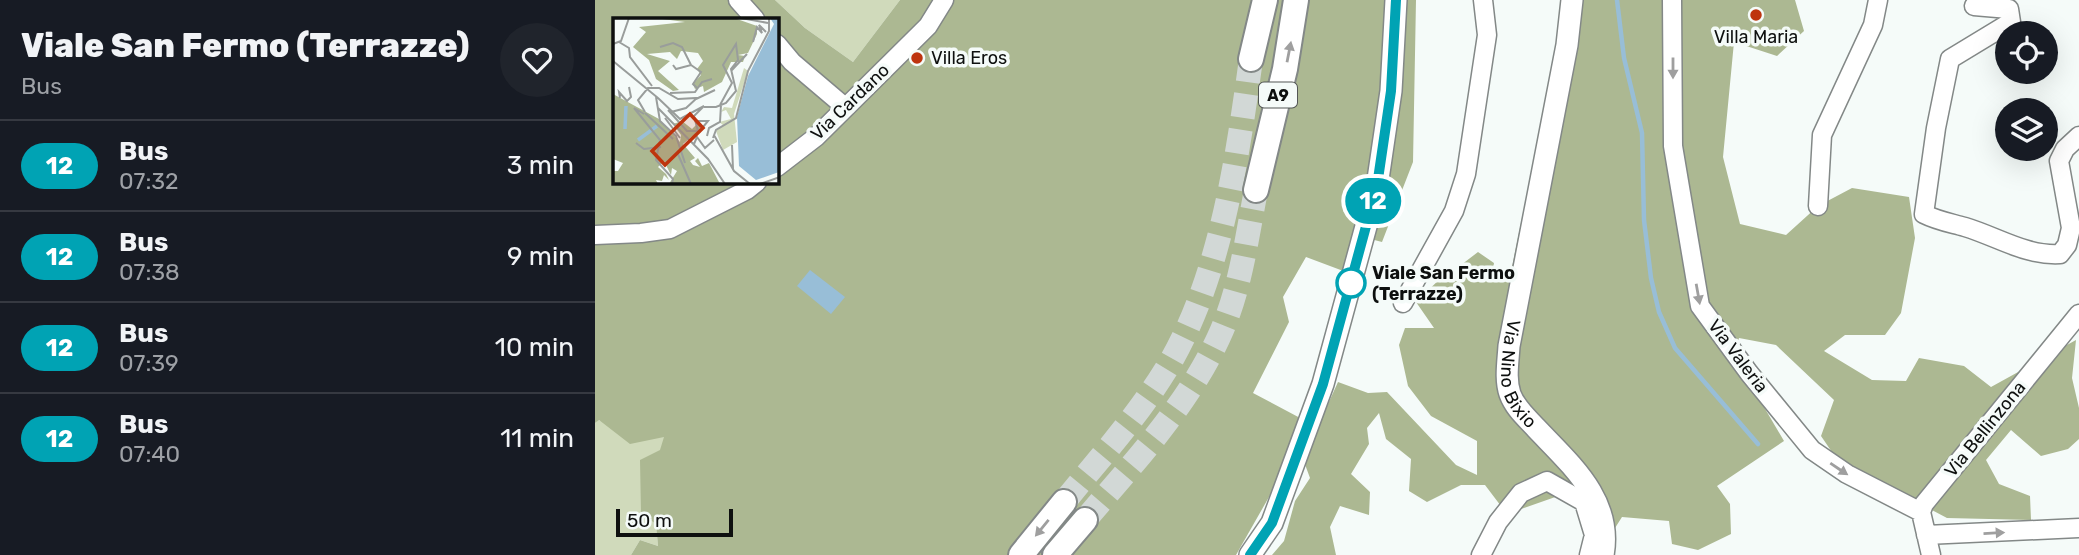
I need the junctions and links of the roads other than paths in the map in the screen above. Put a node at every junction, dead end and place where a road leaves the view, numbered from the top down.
1 (738, 0) edge
2 (944, 0) edge
3 (1265, 0) edge
4 (1296, 0) edge
5 (1396, 0) edge
6 (1483, 0) edge
7 (1572, 0) edge
8 (1672, 0) edge
9 (1878, 0) edge
10 (1974, 6) dead end
11 (754, 18) edge
12 (779, 46) edge
13 (1251, 58) tunnel mouth
14 (845, 107) junction
15 (2079, 136) edge
16 (779, 165) edge
17 (754, 184) edge
18 (1256, 190) tunnel mouth
19 (1818, 206) dead end
20 (595, 234) edge
21 (1403, 303) dead end
22 (2076, 325) edge
23 (1064, 502) tunnel mouth
24 (1921, 512) junction
25 (1085, 520) tunnel mouth
26 (2079, 528) edge
27 (1926, 535) junction
28 (1021, 555) edge
29 (1055, 555) edge
30 (1250, 555) edge
31 (1481, 555) edge
32 (1588, 555) edge
33 (1604, 555) edge
34 (1931, 555) edge

1 - 11 street
2 - 14 street, Via Cardano
3 - 13 highway, A9
18 -> 4 highway, A9
5 - 30 main road
6 - 21 street
7 - 33 main road, Via Nino Bixio
8 -> 24 street, Via Valeria
9 - 19 street
10 - 15 street
12 - 14 street
14 - 16 street, Via Cardano
17 - 20 street
22 - 24 street, Via Bellinzona
23 -> 28 highway
24 - 27 street
25 - 29 highway
27 -> 26 street
27 - 34 street
31 - 32 street

